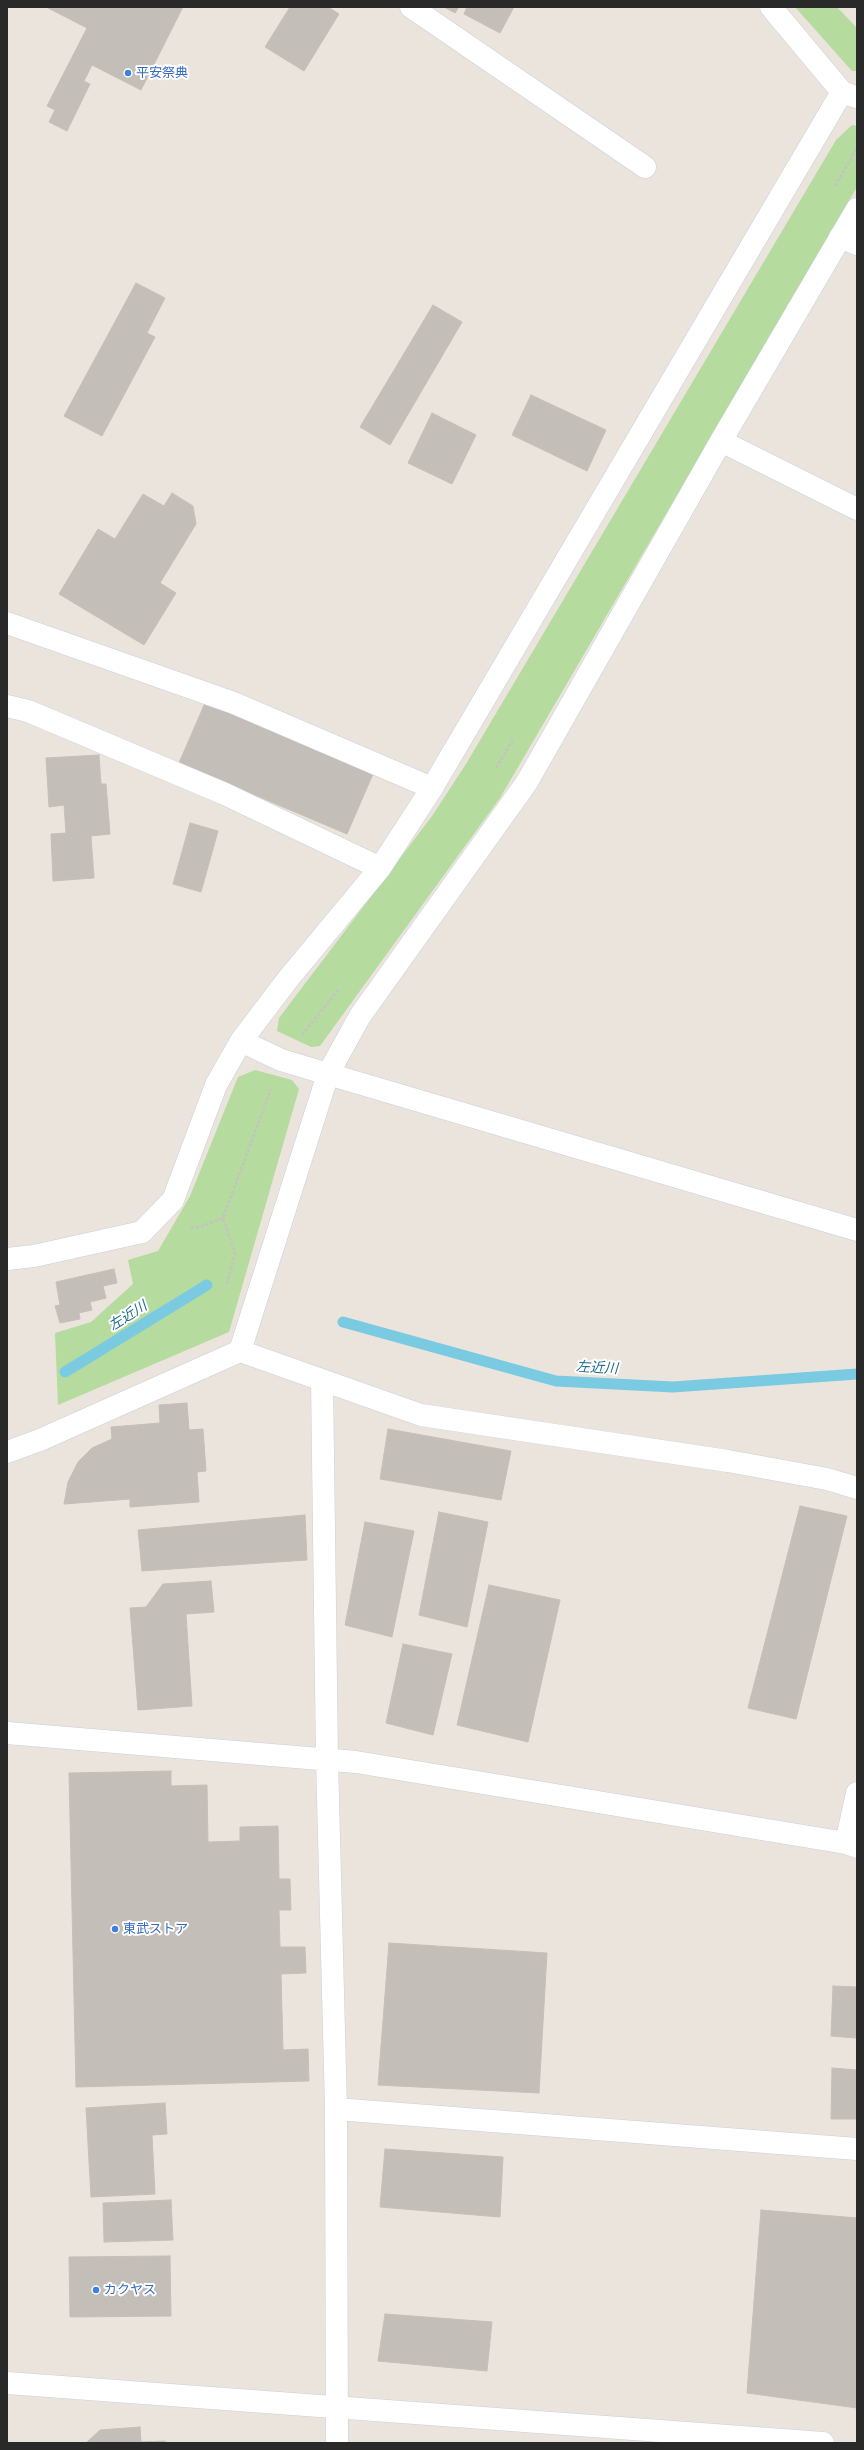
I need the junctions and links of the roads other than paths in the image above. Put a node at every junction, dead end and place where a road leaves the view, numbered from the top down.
1 (411, 7) edge
2 (771, 7) edge
3 (850, 95) edge
4 (645, 167) dead end
5 (857, 209) edge
6 (849, 240) edge
7 (721, 441) junction
8 (857, 509) edge
9 (7, 623) edge
10 (7, 706) edge
11 (432, 788) junction
12 (380, 868) junction
13 (241, 1041) junction
14 (328, 1074) junction
15 (857, 1230) edge
16 (7, 1258) edge
17 (240, 1351) junction
18 (322, 1380) junction
19 (7, 1452) edge
20 (857, 1488) edge
21 (7, 1733) edge
22 (327, 1759) junction
23 (857, 1792) edge
24 (851, 1845) edge
25 (336, 2109) junction
26 (857, 2149) edge
27 (7, 2383) edge
28 (337, 2406) junction
29 (337, 2443) edge
30 (823, 2443) edge

1 - 4 street
2 - 3 street
3 - 11 street
5 - 6 street
6 - 7 street
7 - 8 street
7 - 14 street
9 - 11 street
10 - 12 street
11 - 12 street
12 - 13 street
13 - 14 street
13 - 16 street
14 - 15 street
14 - 17 street
17 - 18 street
17 - 19 street
18 - 20 street
18 - 22 street
21 - 22 street
22 - 24 street
22 - 25 street
23 - 24 street
25 - 26 street
25 - 28 street
27 - 28 street
28 - 29 street
28 - 30 street

